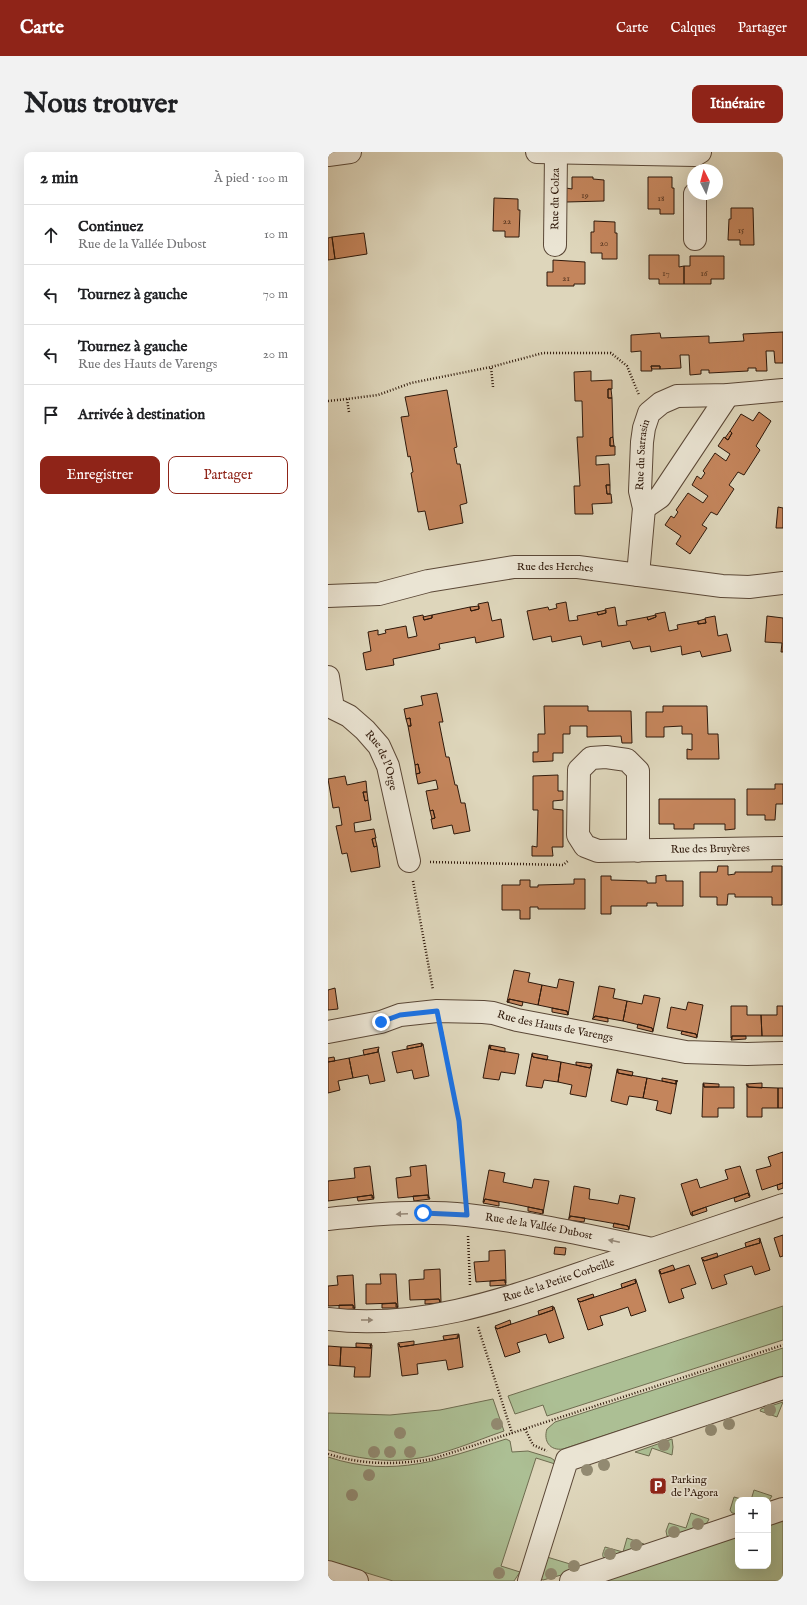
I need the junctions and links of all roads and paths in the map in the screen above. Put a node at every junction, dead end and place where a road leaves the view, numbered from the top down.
1 (350, 152) edge
2 (546, 152) edge
3 (617, 153) edge
4 (328, 155) edge
5 (697, 159) edge
6 (695, 200) edge
7 (694, 239) dead end
8 (555, 245) dead end
9 (491, 367) junction
10 (492, 387) dead end
11 (783, 390) edge
12 (728, 395) junction
13 (347, 399) junction
14 (328, 402) edge
15 (655, 408) junction
16 (349, 412) dead end
17 (644, 508) junction
18 (638, 575) junction
19 (783, 582) edge
20 (328, 596) edge
21 (328, 677) edge
22 (331, 709) edge
23 (585, 846) junction
24 (783, 848) edge
25 (638, 851) junction
26 (409, 861) junction
27 (437, 1011) junction
28 (328, 1032) edge
29 (783, 1053) edge
30 (783, 1205) edge
31 (467, 1215) junction
32 (328, 1219) edge
33 (652, 1249) junction
34 (471, 1308) junction
35 (328, 1319) edge
36 (783, 1344) edge
37 (783, 1388) edge
38 (525, 1429) junction
39 (512, 1433) junction
40 (328, 1454) edge
41 (567, 1460) junction
42 (783, 1509) edge
43 (771, 1513) edge
44 (735, 1526) edge
45 (328, 1572) edge
46 (356, 1581) edge
47 (529, 1581) edge
48 (571, 1581) edge

1 - 4 street
2 - 3 street, Rue du Colza
2 - 8 street, Rue du Colza
3 - 5 street, Rue du Colza
6 - 7 street
9 - 10 path
9 - 13 path
9 - 15 path
11 - 12 street, Rue du Sarrasin
12 - 15 street, Rue du Sarrasin
12 - 17 street, Rue du Sarrasin
13 - 14 path
13 - 16 path
15 - 17 street, Rue du Sarrasin
17 - 18 street, Rue du Sarrasin
18 - 19 street, Rue des Herches
18 - 20 street, Rue des Herches
21 - 22 street, Rue de l'Orge
22 - 26 street, Rue de l'Orge
23 - 25 street, Rue des Bruyères
23 - 25 street
23 - 26 path
24 - 25 street, Rue des Bruyères
26 - 27 path
27 - 28 street, Rue des Hauts de Varengs
27 - 29 street, Rue des Hauts de Varengs
27 - 31 path
30 - 33 street, Rue de la Petite Corbeille
31 -> 32 street, Rue de la Vallée Dubost
33 -> 31 street, Rue de la Vallée Dubost
31 - 34 path
33 - 34 street, Rue de la Petite Corbeille
35 -> 34 street, Rue de la Petite Corbeille
34 - 39 path
36 - 38 path
37 - 41 street
38 - 39 path
38 - 41 path
39 - 40 path
41 - 47 street
42 - 43 street
44 - 48 street
45 - 46 street

